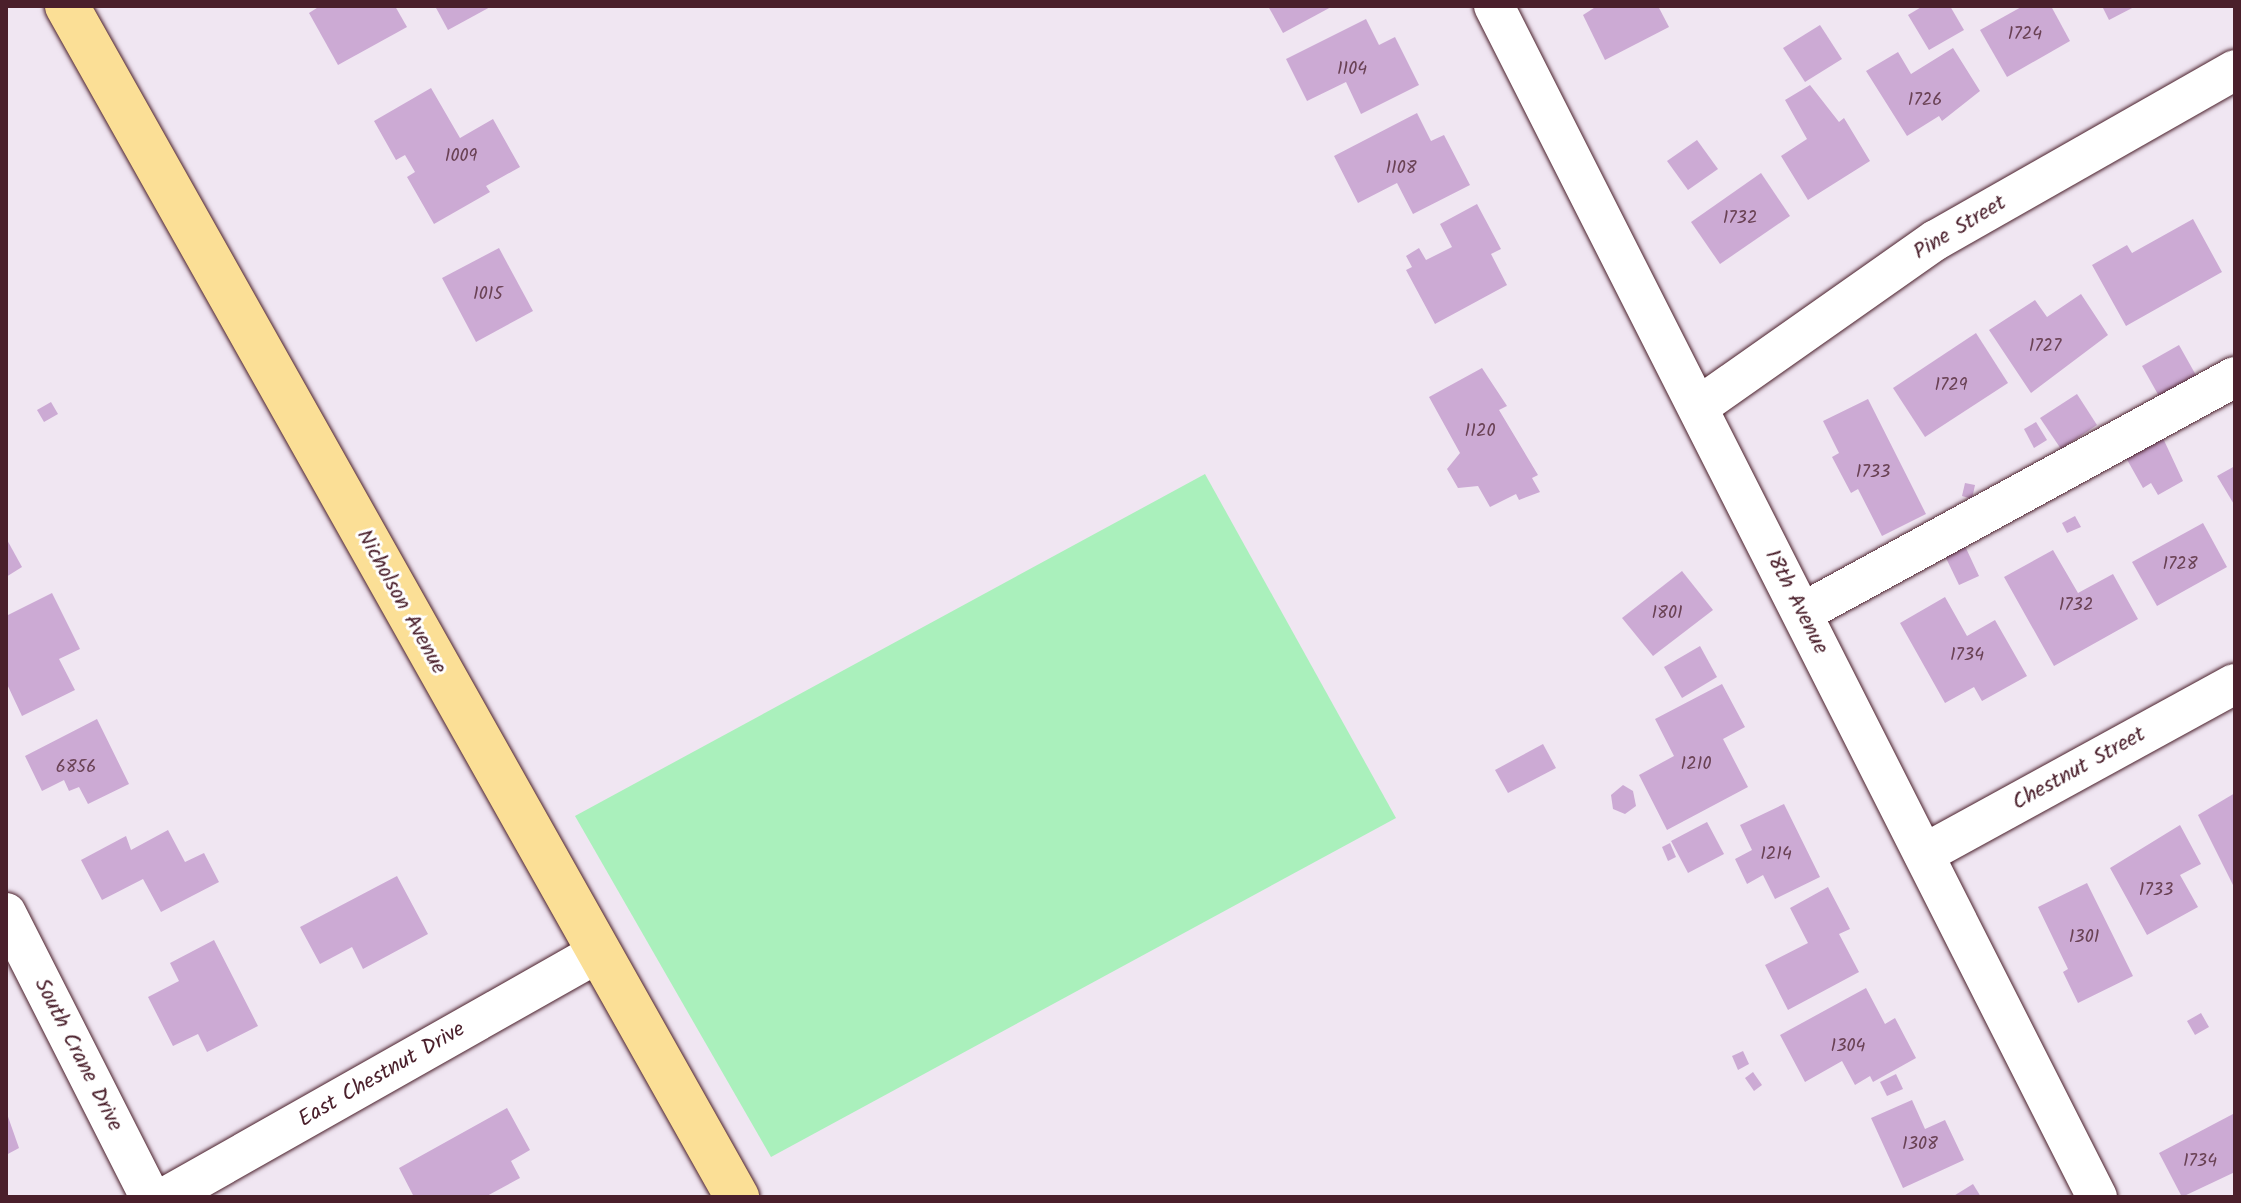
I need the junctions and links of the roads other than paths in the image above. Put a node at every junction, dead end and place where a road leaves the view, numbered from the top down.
1 (67, 6) edge
2 (1494, 6) edge
3 (2235, 70) edge
4 (2235, 377) edge
5 (1698, 407) junction
6 (1802, 613) junction
7 (2235, 684) edge
8 (1924, 854) junction
9 (6, 913) edge
10 (598, 953) junction
11 (150, 1197) edge
12 (166, 1197) edge
13 (737, 1197) edge
14 (2097, 1197) edge

1 - 10 main road, Nicholson Avenue
2 - 5 street, 18th Avenue
3 - 5 street, Pine Street
4 - 6 street
5 - 6 street, 18th Avenue
6 - 8 street, 18th Avenue
7 - 8 street, Chestnut Street
8 - 14 street, 18th Avenue
9 - 11 street, South Crane Drive
10 - 12 street, East Chestnut Drive
10 - 13 main road, Nicholson Avenue

